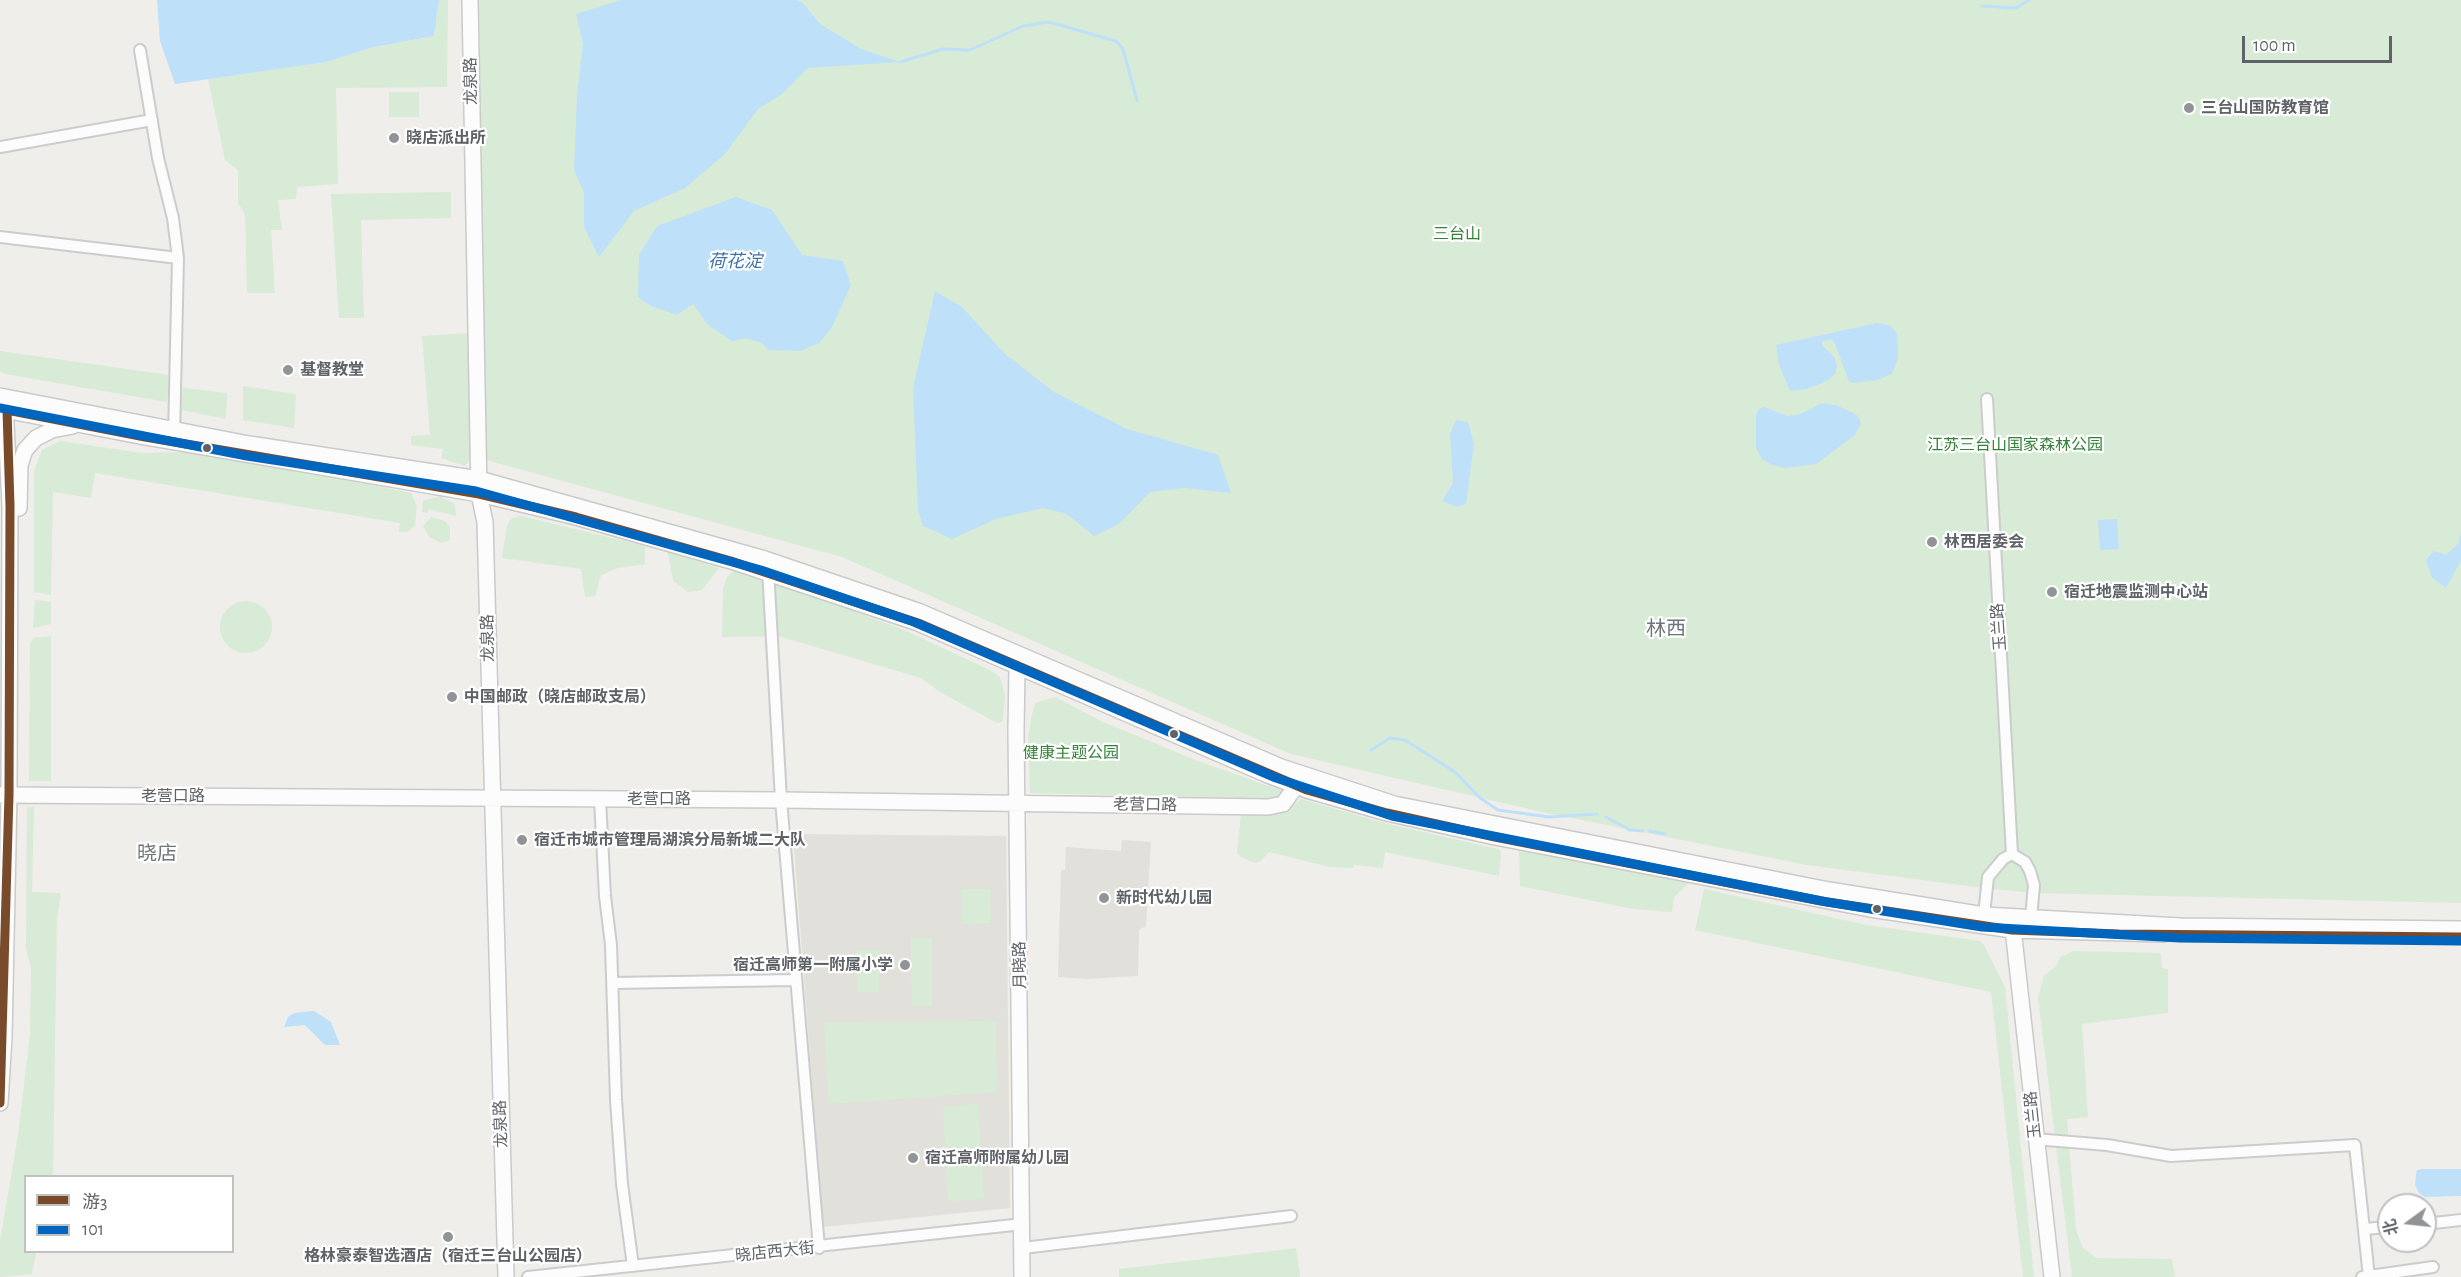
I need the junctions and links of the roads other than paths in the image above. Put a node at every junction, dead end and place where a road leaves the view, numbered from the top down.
1 (470, 0) edge
2 (140, 50) dead end
3 (152, 120) junction
4 (0, 147) edge
5 (0, 237) edge
6 (178, 258) junction
7 (1987, 399) dead end
8 (3, 403) edge
9 (79, 424) junction
10 (174, 436) junction
11 (479, 487) junction
12 (767, 566) junction
13 (9, 630) junction
14 (1020, 660) junction
15 (1299, 779) junction
16 (4, 795) edge
17 (491, 799) junction
18 (600, 799) junction
19 (781, 800) junction
20 (1018, 804) junction
21 (2012, 854) junction
22 (1984, 915) junction
23 (2021, 923) junction
24 (2461, 929) edge
25 (2461, 937) edge
26 (794, 980) junction
27 (613, 983) junction
28 (0, 1103) edge
29 (2038, 1139) junction
30 (1291, 1216) dead end
31 (2461, 1220) edge
32 (2437, 1223) edge
33 (1023, 1224) junction
34 (2377, 1228) edge
35 (2364, 1229) junction
36 (819, 1248) junction
37 (1023, 1248) junction
38 (633, 1266) junction
39 (2433, 1267) dead end
40 (506, 1277) edge
41 (528, 1277) edge
42 (1022, 1277) edge
43 (2052, 1277) edge
44 (2059, 1277) edge
45 (2366, 1277) edge

1 - 11 main road, 龙泉路
2 - 3 street
3 - 4 street
3 - 6 street
5 - 6 street
6 - 10 street
7 - 21 street, 玉兰路
8 - 9 main road
8 - 10 main road
8 - 13 main road
9 - 10 main road
9 - 13 main road
10 - 11 main road
11 - 12 main road
11 - 17 main road, 龙泉路
12 - 14 main road
12 - 19 street
13 - 16 main road
14 - 15 main road
14 - 20 main road, 月晓路
15 - 20 main road, 老营口路
15 - 22 main road
15 - 23 main road
16 - 17 main road, 老营口路
16 - 28 main road
17 - 18 main road, 老营口路
17 - 40 main road, 龙泉路
18 - 19 main road, 老营口路
18 - 27 street
19 - 20 main road, 老营口路
19 - 26 street
20 - 33 main road, 月晓路
21 - 22 street
21 - 23 street, 玉兰路
22 - 23 main road
23 - 24 main road
23 - 25 main road
23 - 29 main road, 玉兰路
26 - 27 street
26 - 36 street
27 - 38 street
29 - 35 street
29 - 43 main road, 玉兰路
29 - 44 main road, 玉兰路
30 - 37 street
31 - 32 street
33 - 36 street, 晓店西大街
33 - 37 main road, 月晓路
34 - 35 street
35 - 45 street
36 - 38 street, 晓店西大街
37 - 42 main road, 月晓路
38 - 41 street, 晓店西大街
39 - 45 street

